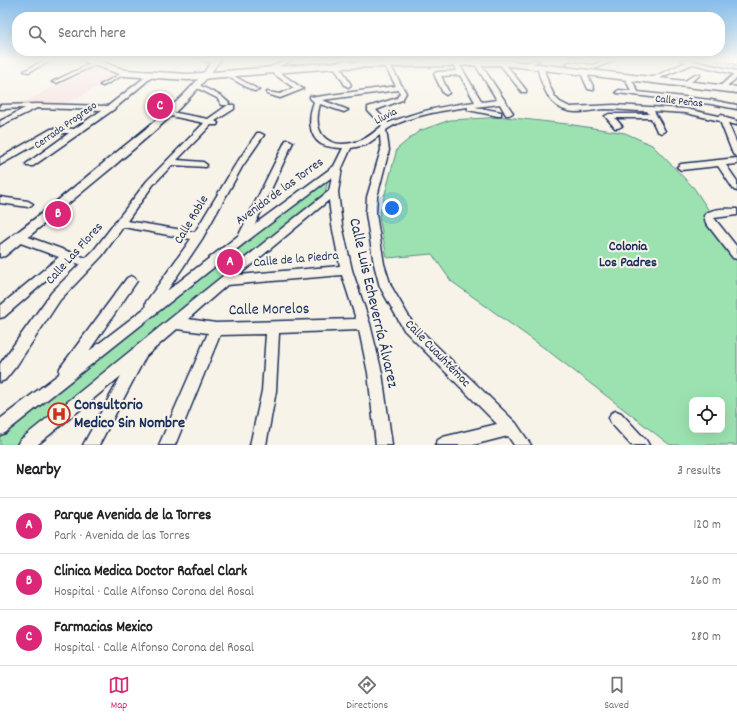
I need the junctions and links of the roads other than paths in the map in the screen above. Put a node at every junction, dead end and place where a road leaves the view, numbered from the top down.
1 (110, 81) edge
2 (144, 81) edge
3 (202, 81) edge
4 (239, 81) edge
5 (287, 81) edge
6 (346, 81) edge
7 (396, 81) edge
8 (440, 81) edge
9 (467, 81) edge
10 (489, 81) edge
11 (516, 81) edge
12 (544, 81) edge
13 (587, 81) edge
14 (630, 81) edge
15 (667, 81) edge
16 (689, 81) edge
17 (729, 81) edge
18 (686, 83) junction
19 (348, 84) dead end
20 (102, 85) dead end
21 (197, 86) junction
22 (721, 88) junction
23 (591, 89) dead end
24 (256, 90) dead end
25 (401, 90) junction
26 (737, 90) edge
27 (524, 91) dead end
28 (368, 92) junction
29 (619, 92) dead end
30 (269, 93) dead end
31 (446, 93) dead end
32 (636, 94) junction
33 (20, 98) dead end
34 (315, 99) junction
35 (396, 100) junction
36 (502, 102) junction
37 (710, 102) junction
38 (480, 104) junction
39 (37, 106) junction
40 (459, 106) junction
41 (3, 107) edge
42 (737, 107) edge
43 (110, 108) junction
44 (649, 109) junction
45 (344, 110) dead end
46 (169, 113) junction
47 (509, 113) dead end
48 (498, 114) dead end
49 (654, 116) junction
50 (724, 120) junction
51 (604, 121) dead end
52 (212, 123) junction
53 (737, 123) edge
54 (0, 124) edge
55 (384, 128) junction
56 (661, 131) dead end
57 (78, 132) junction
58 (260, 136) dead end
59 (289, 142) dead end
60 (348, 146) junction
61 (737, 154) edge
62 (737, 161) edge
63 (0, 162) edge
64 (170, 162) junction
65 (722, 163) junction
66 (30, 164) dead end
67 (203, 165) dead end
68 (338, 168) junction
69 (681, 168) dead end
70 (737, 188) edge
71 (333, 192) junction
72 (0, 200) edge
73 (28, 204) dead end
74 (737, 212) edge
75 (120, 223) junction
76 (198, 236) junction
77 (19, 238) junction
78 (243, 238) junction
79 (0, 252) edge
80 (737, 255) edge
81 (67, 256) junction
82 (88, 263) junction
83 (346, 270) junction
84 (131, 281) dead end
85 (224, 281) junction
86 (0, 313) edge
87 (143, 316) junction
88 (175, 323) junction
89 (364, 324) junction
90 (273, 328) junction
91 (216, 329) junction
92 (142, 351) junction
93 (0, 375) edge
94 (61, 379) junction
95 (616, 418) dead end
96 (0, 428) edge
97 (510, 428) junction
98 (25, 445) edge
99 (91, 445) edge
100 (167, 445) edge
101 (258, 445) edge
102 (384, 445) edge
103 (443, 445) edge
104 (523, 445) edge
105 (641, 445) edge

1 - 20 lane
2 - 43 street, Cerrada Progreso
3 - 21 street
4 - 24 street
5 - 30 street
6 - 19 street
7 - 25 street
8 - 31 street
9 - 38 street
10 - 36 street
11 - 27 street
12 - 44 street
13 - 23 street
14 - 32 street
15 - 18 main road
16 - 18 street
17 - 22 street
18 - 22 main road
21 - 46 street
21 - 52 street, Calle Las Flores
22 - 26 main road
25 - 28 street
25 - 35 street
28 - 34 street
28 - 35 street
29 - 32 street
32 - 37 street
33 - 41 street
34 - 45 street
34 - 60 street
35 - 55 street
36 - 38 street, Lluvia
36 - 47 street
37 - 42 street
37 - 50 street
38 - 40 street, Lluvia
39 - 41 street
39 - 43 street
39 - 54 street
40 - 48 street
40 - 55 street, Lluvia
43 - 57 street, Cerrada Progreso
44 - 49 street, Calle Peñas
44 - 50 street, Calle Peñas
46 - 52 street
46 - 77 street
49 - 51 street, Calle Peñas
49 - 56 street
50 - 53 street, Calle Peñas
50 - 61 street
52 - 64 street, Calle Las Flores
55 - 60 street, Lluvia
55 - 97 street, Calle Cuauhtémoc
57 - 63 street
57 - 66 street, Cerrada Progreso
58 - 76 street, Calle Roble
59 - 78 street
60 - 68 street
62 - 65 street
64 - 67 street
64 - 75 street, Calle Las Flores
65 - 69 street
65 - 70 street
68 - 71 street, Avenida de las Torres
68 - 78 street, Avenida de las Torres
71 - 83 street, Calle Luis Echeverría Álvarez
71 - 85 street
72 - 73 street
74 - 80 street
75 - 76 street
75 - 82 street, Calle Las Flores
76 - 87 street, Calle Roble
77 - 79 street
77 - 81 street
78 - 87 street, Avenida de las Torres
81 - 82 street
81 - 86 street
82 - 93 street, Calle Las Flores
83 - 85 street, Calle de la Piedra
83 - 89 street, Calle Luis Echeverría Álvarez
84 - 94 street
85 - 88 street
87 - 94 street, Avenida de las Torres
88 - 91 street, Calle Morelos
88 - 92 street
89 - 90 street, Calle Morelos
89 - 102 street, Calle Luis Echeverría Álvarez
90 - 91 street, Calle Morelos
90 - 101 street
91 - 100 street
92 - 98 street
92 - 99 street
94 - 96 street, Avenida de las Torres
95 - 105 street
97 - 103 street
97 - 104 street, Calle Cuauhtémoc

